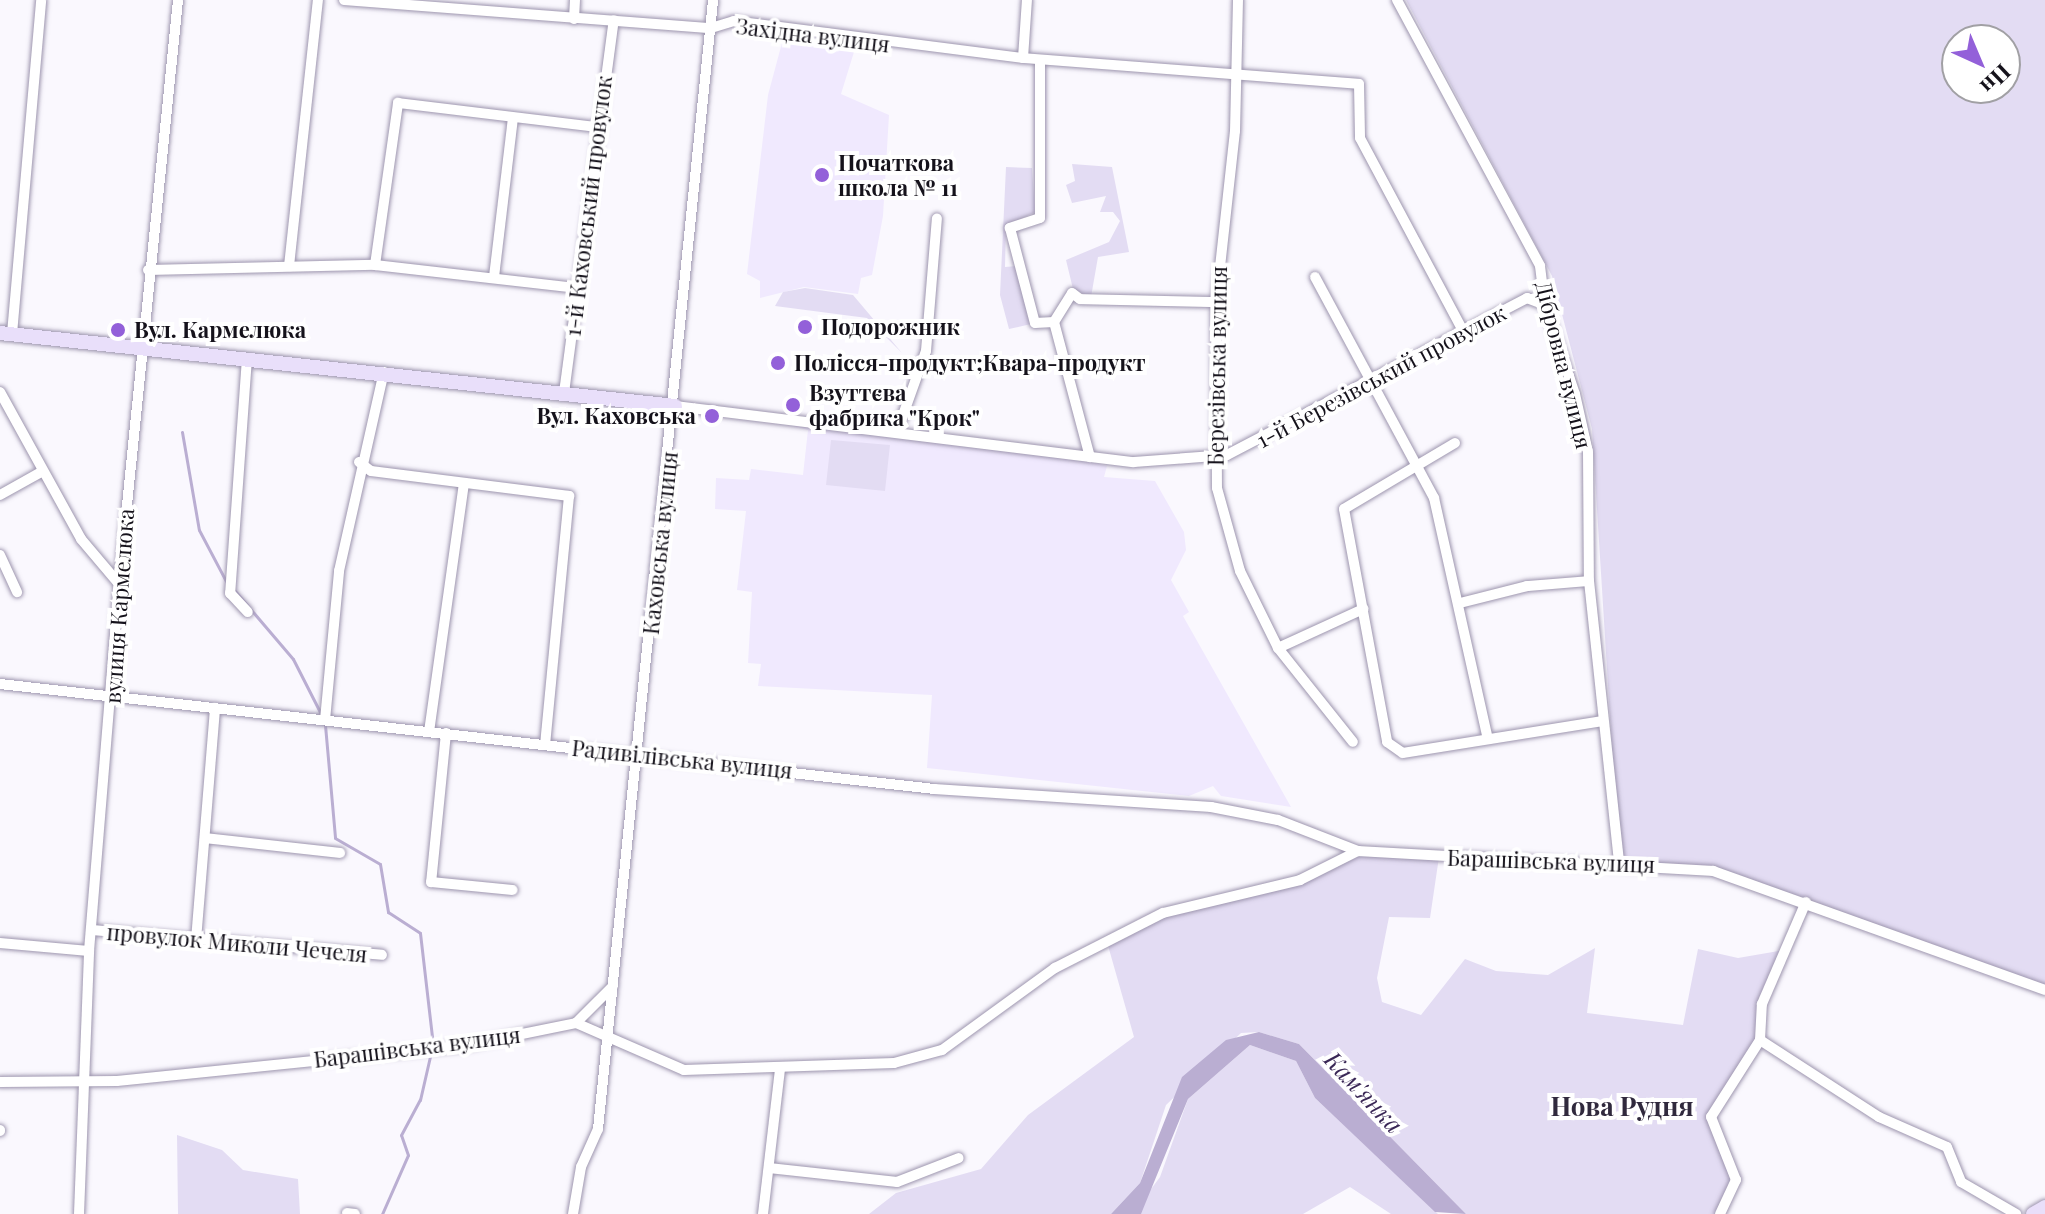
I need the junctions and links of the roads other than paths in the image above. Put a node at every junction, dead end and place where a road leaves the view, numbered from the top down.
1 (41, 0) edge
2 (178, 0) edge
3 (318, 0) edge
4 (344, 0) edge
5 (575, 0) edge
6 (713, 0) edge
7 (1027, 0) edge
8 (1238, 0) edge
9 (1397, 0) edge
10 (446, 4) edge
11 (574, 19) junction
12 (614, 20) junction
13 (711, 28) junction
14 (1023, 58) junction
15 (1040, 60) junction
16 (1234, 71) junction
17 (513, 118) junction
18 (597, 127) junction
19 (937, 218) dead end
20 (375, 265) junction
21 (289, 266) junction
22 (148, 270) junction
23 (494, 277) junction
24 (1315, 277) dead end
25 (578, 288) junction
26 (1216, 302) junction
27 (1545, 305) junction
28 (1054, 322) junction
29 (6, 333) edge
30 (1464, 333) junction
31 (139, 346) junction
32 (247, 358) junction
33 (384, 372) junction
34 (1373, 384) junction
35 (0, 392) edge
36 (564, 393) junction
37 (675, 406) junction
38 (898, 429) junction
39 (1455, 443) dead end
40 (1213, 456) junction
41 (1090, 457) junction
42 (359, 462) junction
43 (1419, 464) junction
44 (43, 471) junction
45 (464, 483) junction
46 (0, 495) edge
47 (0, 555) edge
48 (1589, 581) junction
49 (119, 584) junction
50 (17, 592) dead end
51 (1460, 603) junction
52 (1363, 609) junction
53 (248, 612) dead end
54 (1278, 648) junction
55 (0, 684) edge
56 (113, 696) junction
57 (215, 708) junction
58 (325, 720) junction
59 (1602, 721) junction
60 (429, 732) junction
61 (446, 733) junction
62 (1487, 736) junction
63 (1353, 742) dead end
64 (545, 744) junction
65 (638, 755) junction
66 (205, 838) junction
67 (1330, 843) junction
68 (1358, 851) junction
69 (340, 853) dead end
70 (1619, 861) junction
71 (1323, 869) junction
72 (513, 890) dead end
73 (1806, 902) junction
74 (92, 930) junction
75 (196, 940) junction
76 (0, 943) edge
77 (89, 951) junction
78 (382, 955) dead end
79 (613, 986) junction
80 (2045, 990) edge
81 (576, 1023) junction
82 (608, 1038) junction
83 (1760, 1040) junction
84 (780, 1070) junction
85 (89, 1076) junction
86 (0, 1082) edge
87 (959, 1158) dead end
88 (769, 1168) junction
89 (2045, 1207) edge
90 (347, 1213) edge
91 (79, 1214) edge
92 (355, 1214) edge
93 (573, 1214) edge
94 (763, 1214) edge
95 (1720, 1214) edge
96 (2016, 1214) edge
97 (2033, 1214) edge

1 - 29 street
2 - 22 street, вулиця Кармелюка
3 - 21 street
4 - 10 street, Західна вулиця
5 - 11 street
6 - 13 street, Каховська вулиця
7 - 14 street
8 - 16 street, Березівська вулиця
9 - 27 street, Дібровна вулиця
10 - 11 street, Західна вулиця
11 - 12 street, Західна вулиця
12 - 13 street, Західна вулиця
12 - 18 street, 1-й Каховський провулок
13 - 14 street, Західна вулиця
13 - 37 street, Каховська вулиця
14 - 15 street, Західна вулиця
15 - 16 street, Західна вулиця
15 - 28 street
16 - 26 street, Березівська вулиця
16 - 30 street, Західна вулиця
17 - 18 street
17 - 20 street
17 - 23 street
18 - 25 street, 1-й Каховський провулок
19 - 38 street
20 - 21 street
20 - 23 street
21 - 22 street
22 - 31 street, вулиця Кармелюка
23 - 25 street
24 - 34 street
25 - 36 street, 1-й Каховський провулок
26 - 28 street
26 - 40 street, Березівська вулиця
27 - 30 street, 1-й Березівський провулок
27 - 48 street, Дібровна вулиця
28 - 41 street
29 - 31 street
30 - 34 street, 1-й Березівський провулок
31 - 32 street
31 - 49 street, вулиця Кармелюка
32 - 33 street
32 - 53 street
33 - 36 street
33 - 42 street
34 - 40 street, 1-й Березівський провулок
34 - 43 street
35 - 44 street
36 - 37 street
37 - 38 street, 1-й Березівський провулок
37 - 65 street, Каховська вулиця
38 - 41 street, 1-й Березівський провулок
39 - 43 street
40 - 41 street, 1-й Березівський провулок
40 - 54 street, Березівська вулиця
42 - 45 street
42 - 58 street
43 - 51 street
43 - 52 street
44 - 46 street
44 - 49 street
45 - 60 street
45 - 64 street
47 - 50 street
48 - 51 street
48 - 59 street, Дібровна вулиця
49 - 56 street, вулиця Кармелюка
51 - 62 street
52 - 54 street
52 - 62 street
54 - 63 street, Березівська вулиця
55 - 56 street, Радивілівська вулиця
56 - 57 street, Радивілівська вулиця
56 - 74 street, вулиця Кармелюка
57 - 58 street, Радивілівська вулиця
57 - 66 street
58 - 60 street, Радивілівська вулиця
59 - 62 street
59 - 70 street, Дібровна вулиця
60 - 61 street, Радивілівська вулиця
61 - 64 street, Радивілівська вулиця
61 - 72 street
64 - 65 street, Радивілівська вулиця
65 - 67 street, Радивілівська вулиця
65 - 79 street, Каховська вулиця
66 - 69 street
66 - 75 street
67 - 68 street, Радивілівська вулиця
67 - 71 street
68 - 70 street, Барашівська вулиця
68 - 71 street, Барашівська вулиця
70 - 73 street, Барашівська вулиця
71 - 84 street, Барашівська вулиця
73 - 80 street, Барашівська вулиця
73 - 83 street
74 - 75 street, провулок Миколи Чечеля
74 - 77 street, вулиця Кармелюка
75 - 78 street, провулок Миколи Чечеля
76 - 77 street
77 - 85 street, вулиця Кармелюка
79 - 81 street
79 - 82 street, Каховська вулиця
81 - 82 street, Барашівська вулиця
81 - 85 street, Барашівська вулиця
82 - 84 street, Барашівська вулиця
82 - 93 street, Каховська вулиця
83 - 95 street
83 - 96 street
84 - 88 street
85 - 86 street, Барашівська вулиця
85 - 91 street, вулиця Кармелюка
87 - 88 street
88 - 94 street
89 - 97 street
90 - 92 street

